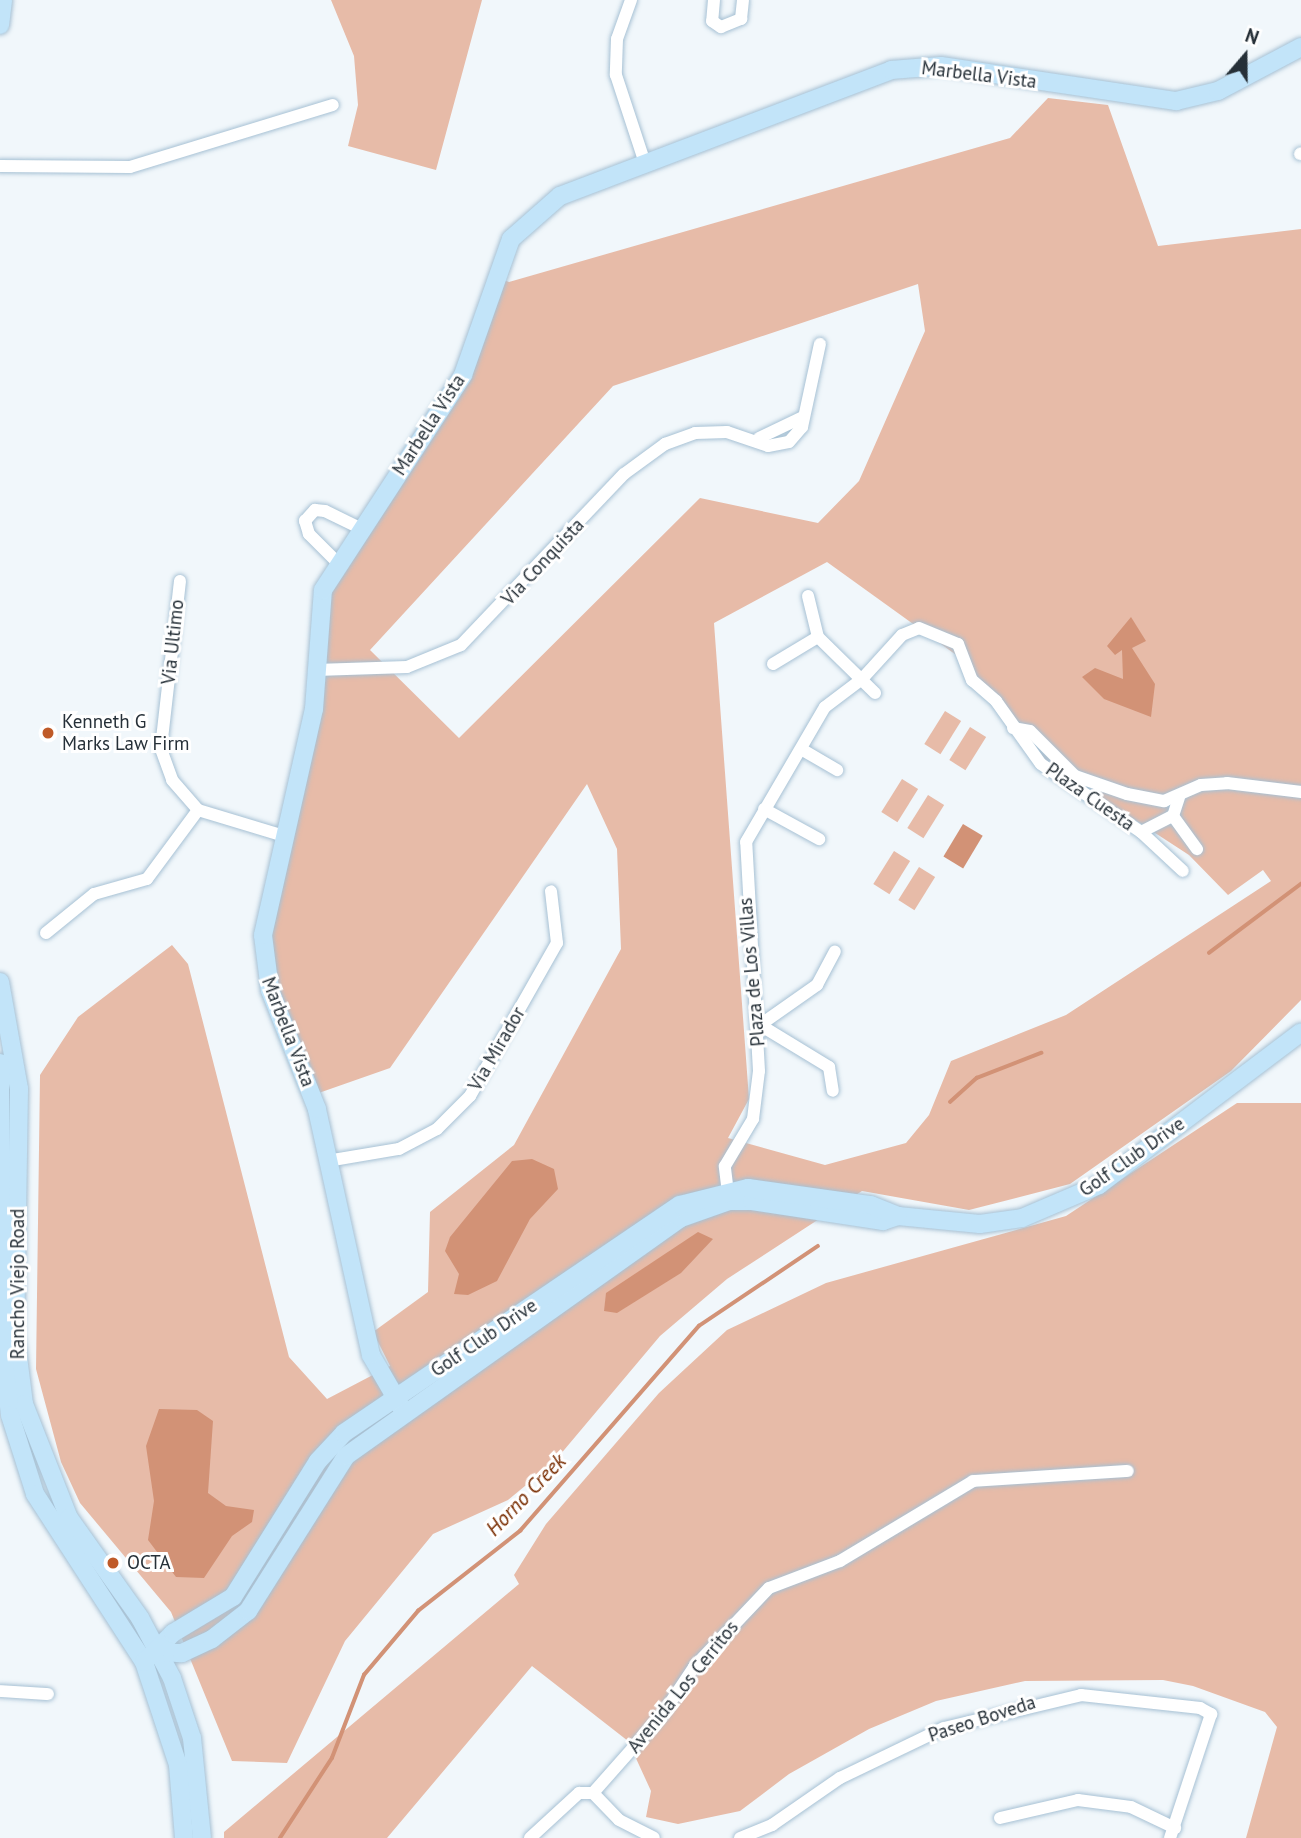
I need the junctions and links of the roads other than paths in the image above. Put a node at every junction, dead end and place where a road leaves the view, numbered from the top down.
1 (3, 0) edge
2 (631, 0) edge
3 (714, 0) edge
4 (743, 0) edge
5 (0, 25) edge
6 (1301, 47) edge
7 (332, 105) dead end
8 (645, 163) junction
9 (0, 166) edge
10 (820, 344) dead end
11 (360, 528) junction
12 (337, 562) junction
13 (180, 581) dead end
14 (807, 596) dead end
15 (919, 628) joint
16 (818, 637) junction
17 (773, 664) dead end
18 (316, 670) junction
19 (862, 679) junction
20 (874, 693) dead end
21 (1013, 728) junction
22 (801, 749) junction
23 (837, 770) dead end
24 (1301, 792) edge
25 (1179, 798) junction
26 (765, 809) junction
27 (198, 810) junction
28 (1173, 816) junction
29 (1141, 832) junction
30 (284, 836) junction
31 (819, 839) dead end
32 (1197, 849) dead end
33 (1183, 871) dead end
34 (551, 891) dead end
35 (46, 933) dead end
36 (835, 951) dead end
37 (0, 982) edge
38 (760, 1025) junction
39 (1301, 1032) edge
40 (0, 1063) edge
41 (833, 1091) dead end
42 (327, 1161) junction
43 (727, 1195) junction
44 (398, 1406) junction
45 (1128, 1471) dead end
46 (160, 1653) junction
47 (144, 1662) junction
48 (0, 1691) edge
49 (48, 1694) dead end
50 (593, 1793) junction
51 (1000, 1818) dead end
52 (1173, 1833) edge
53 (184, 1838) edge
54 (202, 1838) edge
55 (530, 1838) edge
56 (654, 1838) edge
57 (740, 1838) edge

1 - 5 street
2 - 8 street
3 - 4 street
6 - 8 street, Marbella Vista
7 - 9 street
8 - 11 street, Marbella Vista
10 - 18 street, Via Conquista
11 - 12 street, Marbella Vista
11 - 12 street
12 - 18 street, Marbella Vista
13 - 27 street, Via Ultimo
14 - 16 street
15 - 19 street, Plaza de Los Villas
15 - 21 street, Plaza Cuesta
16 - 17 street
16 - 19 street
18 - 30 street, Marbella Vista
19 - 20 street
19 - 22 street, Plaza de Los Villas
21 - 25 street, Plaza Cuesta
21 - 29 street, Plaza Cuesta
22 - 23 street
22 - 26 street, Plaza de Los Villas
24 - 25 street, Plaza Cuesta
25 - 28 street
26 - 31 street
26 - 38 street, Plaza de Los Villas
27 - 30 street
27 - 35 street
28 - 29 street, Plaza Cuesta
28 - 32 street
29 - 33 street, Plaza Cuesta
30 - 42 street, Marbella Vista
34 - 42 street, Via Mirador
36 - 38 street
37 - 46 street, Rancho Viejo Road
38 - 41 street
38 - 43 street, Plaza de Los Villas
39 - 43 street, Golf Club Drive
40 - 47 street, Rancho Viejo Road
42 - 44 street, Marbella Vista
43 - 44 street, Golf Club Drive
44 - 46 street, Golf Club Drive
44 - 46 street, Golf Club Drive
45 - 50 street, Avenida Los Cerritos
46 - 47 street, Golf Club Drive
46 - 54 street, Rancho Viejo Road
47 - 53 street, Rancho Viejo Road
48 - 49 street
50 - 55 street
50 - 56 street
51 - 52 street
52 - 57 street, Paseo Boveda

